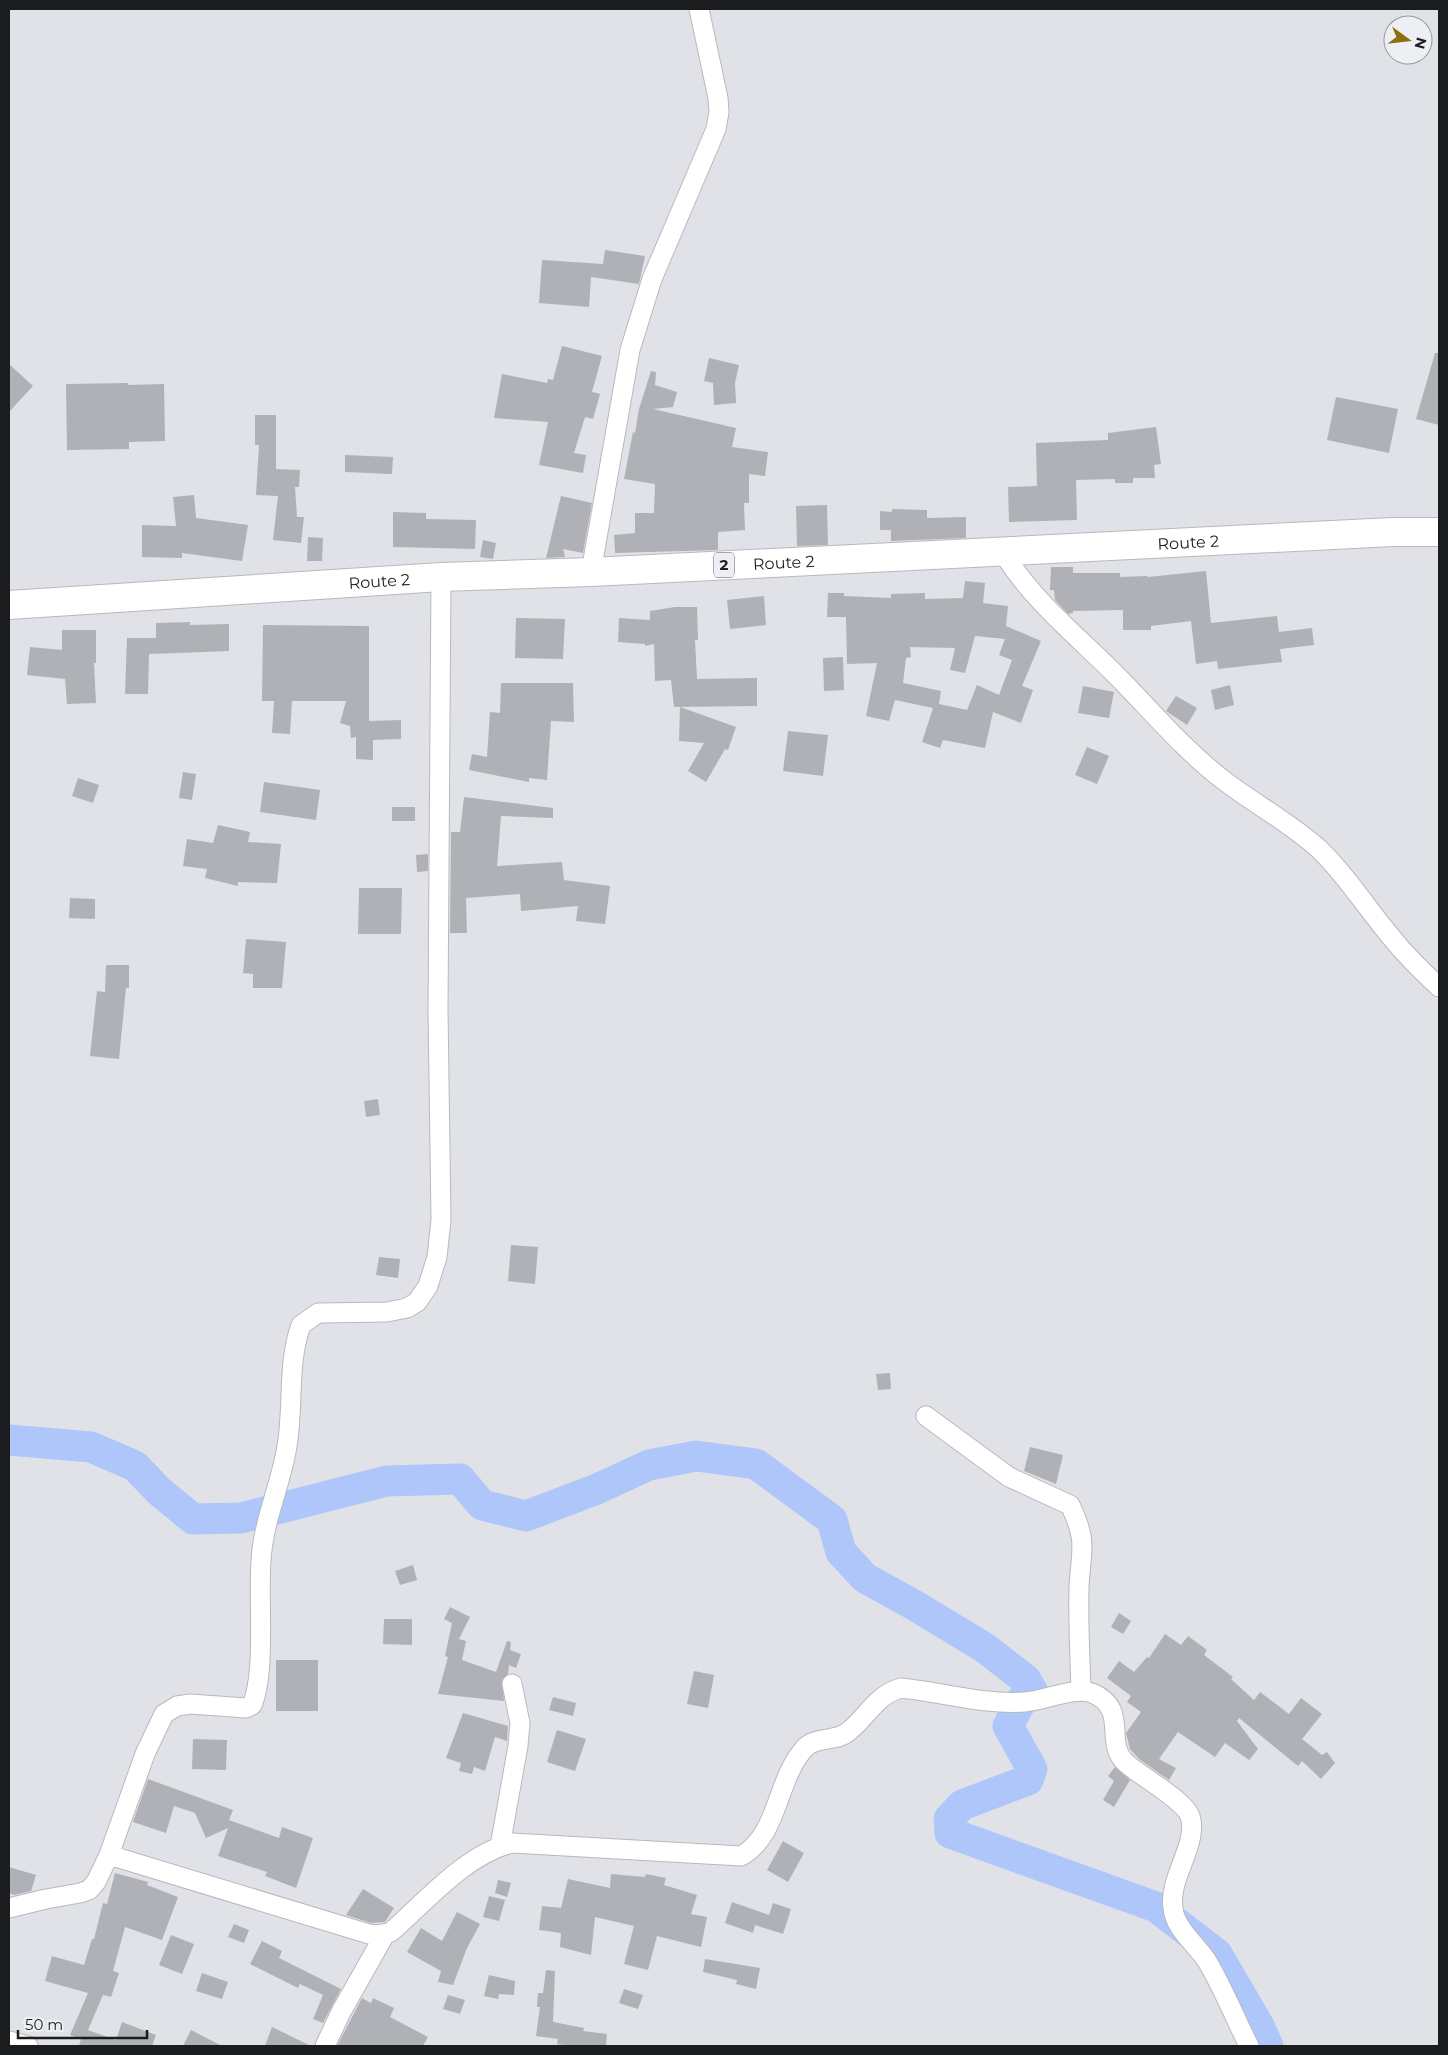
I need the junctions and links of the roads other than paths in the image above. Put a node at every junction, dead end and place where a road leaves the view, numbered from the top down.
1 (699, 9) edge
2 (1439, 532) edge
3 (1002, 551) junction
4 (591, 572) junction
5 (440, 577) junction
6 (9, 605) edge
7 (1439, 987) edge
8 (926, 1416) dead end
9 (512, 1684) dead end
10 (1081, 1691) junction
11 (500, 1846) junction
12 (109, 1855) junction
13 (9, 1908) edge
14 (385, 1934) junction
15 (9, 2041) edge
16 (28, 2046) edge
17 (325, 2046) edge
18 (1249, 2046) edge

1 - 4 street
2 - 3 highway, Route 2 / 2
3 - 4 highway, Route 2 / 2
3 - 7 street
4 - 5 highway, Route 2 / 2
5 - 6 highway, Route 2 / 2
5 - 12 street
8 - 10 street
9 - 11 street
10 - 11 street
10 - 18 street
11 - 14 street
12 - 13 street
12 - 14 street
14 - 17 street
15 - 16 street

